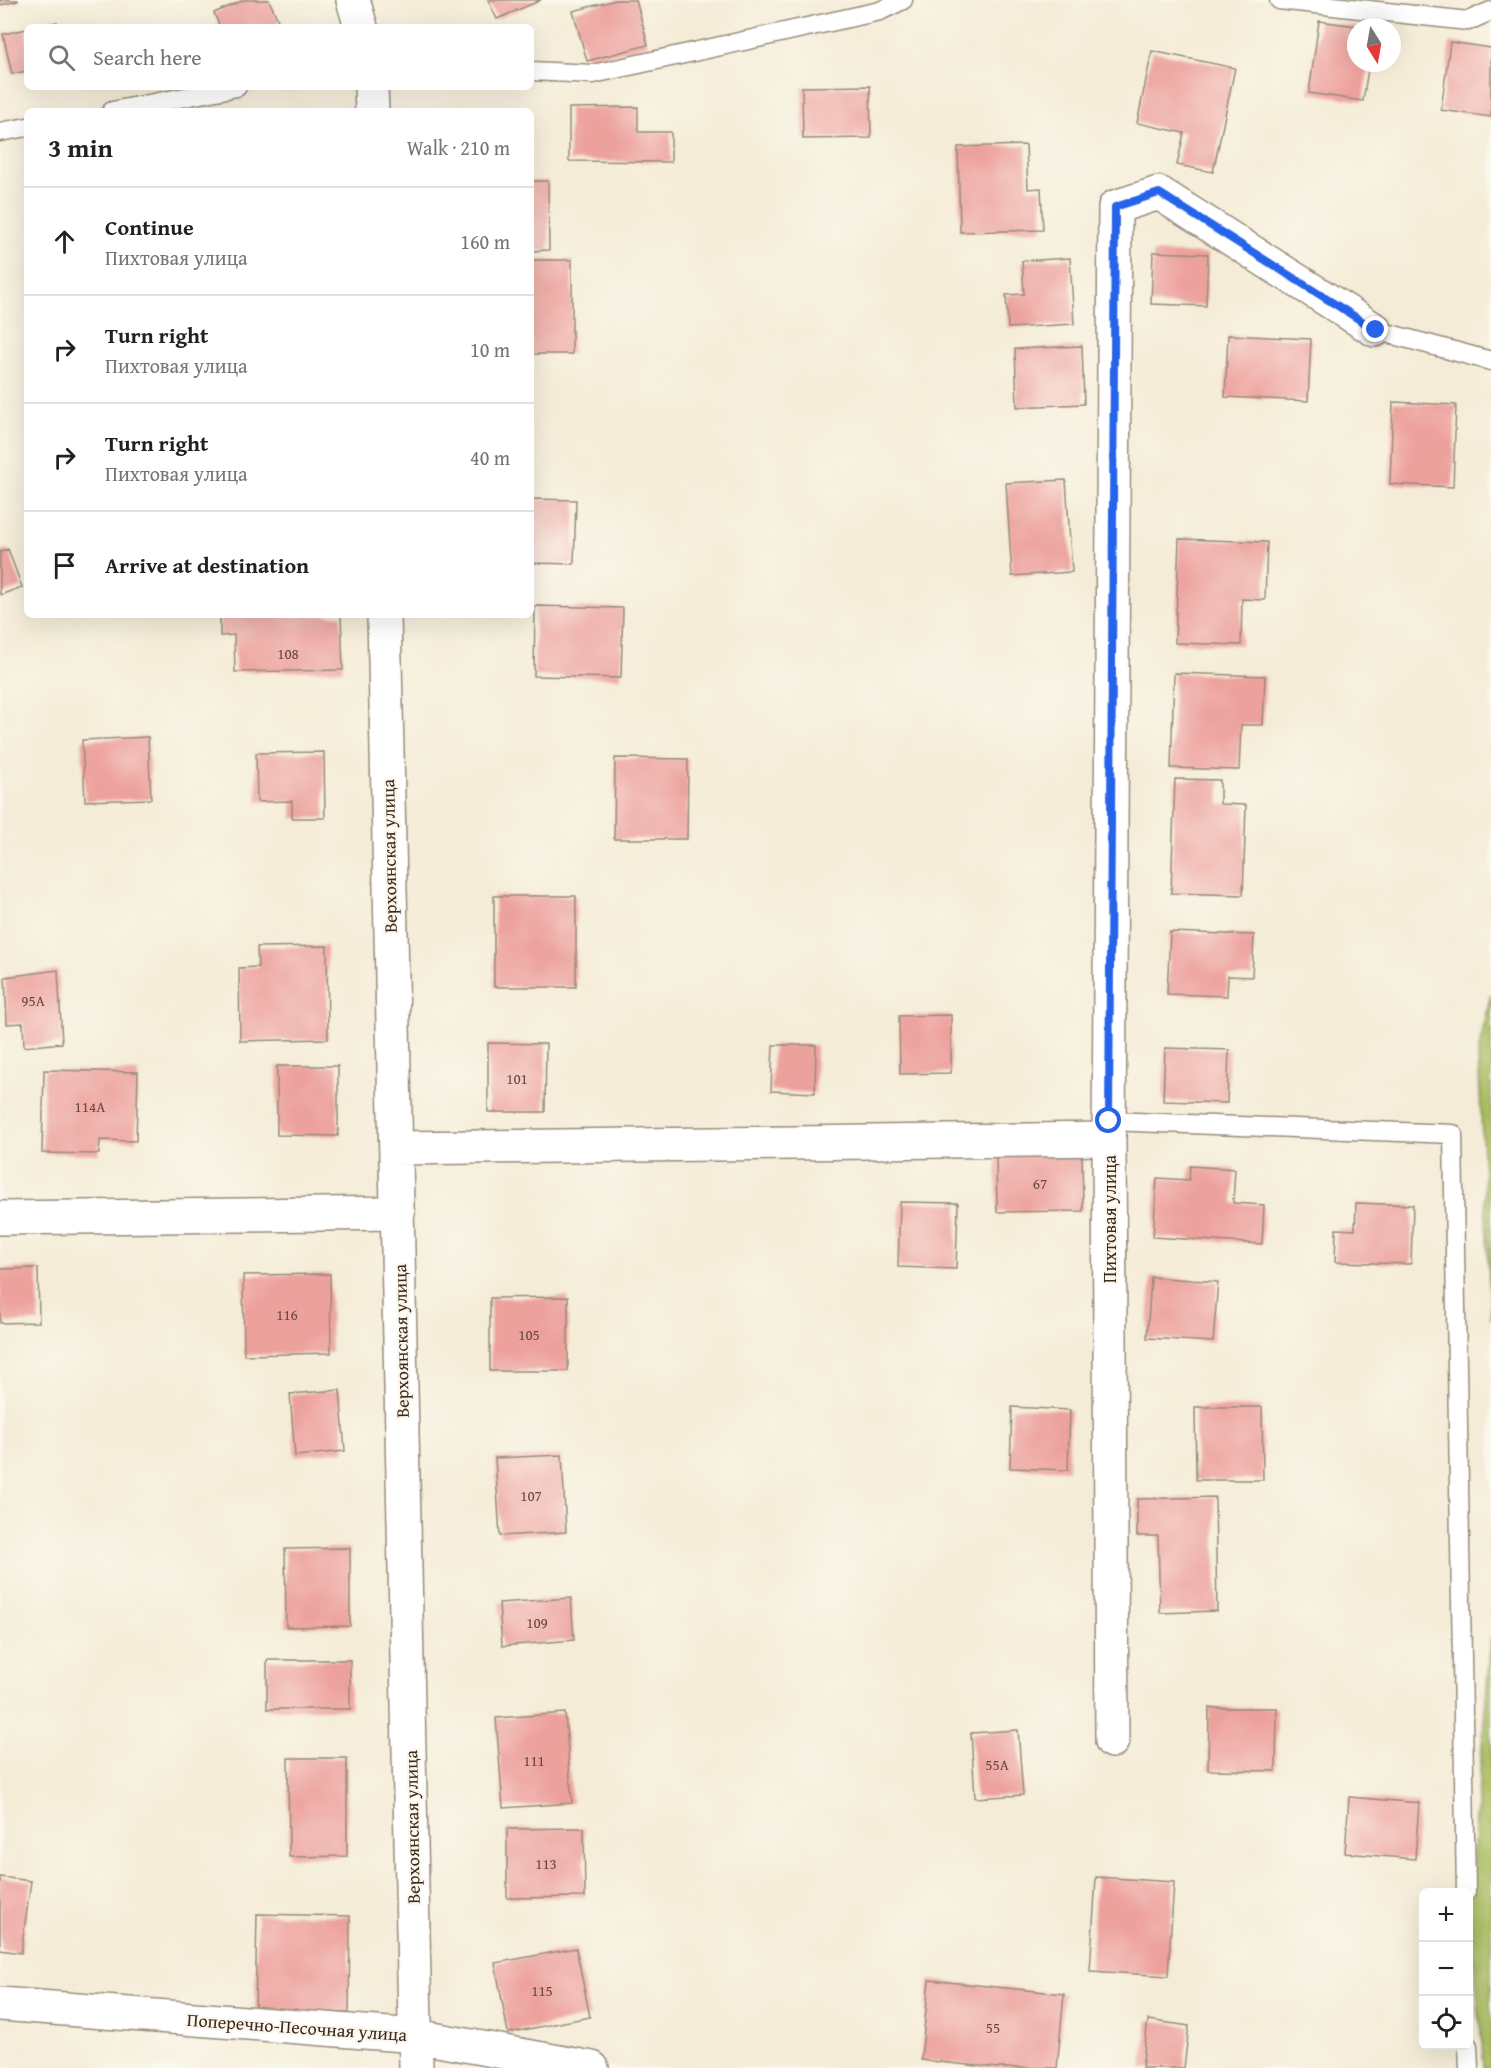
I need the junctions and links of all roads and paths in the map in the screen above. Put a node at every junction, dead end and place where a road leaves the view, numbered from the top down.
1 (353, 0) edge
2 (903, 0) edge
3 (1279, 0) edge
4 (1491, 11) edge
5 (360, 24) edge
6 (534, 71) edge
7 (221, 90) edge
8 (371, 90) edge
9 (128, 108) edge
10 (372, 108) edge
11 (24, 128) edge
12 (0, 132) edge
13 (1376, 330) joint
14 (1491, 361) edge
15 (384, 618) edge
16 (1109, 1130) junction
17 (396, 1148) junction
18 (398, 1213) junction
19 (0, 1218) edge
20 (1112, 1741) dead end
21 (1466, 1888) edge
22 (0, 2004) edge
23 (1468, 2050) edge
24 (416, 2052) edge
25 (592, 2068) edge
26 (1469, 2068) edge

1 - 5 street
2 - 6 lane
3 - 4 lane
7 - 9 lane
8 - 10 street
11 - 12 lane
13 - 14 lane
13 - 16 street, Пихтовая улица
15 - 17 street, Верхоянская улица
16 - 17 street
16 - 20 street, Пихтовая улица
16 - 21 lane
17 - 18 street, Верхоянская улица
18 - 19 street
18 - 24 street, Верхоянская улица
22 - 24 street, Поперечно-Песочная улица
23 - 26 lane
24 - 25 street, Поперечно-Песочная улица

